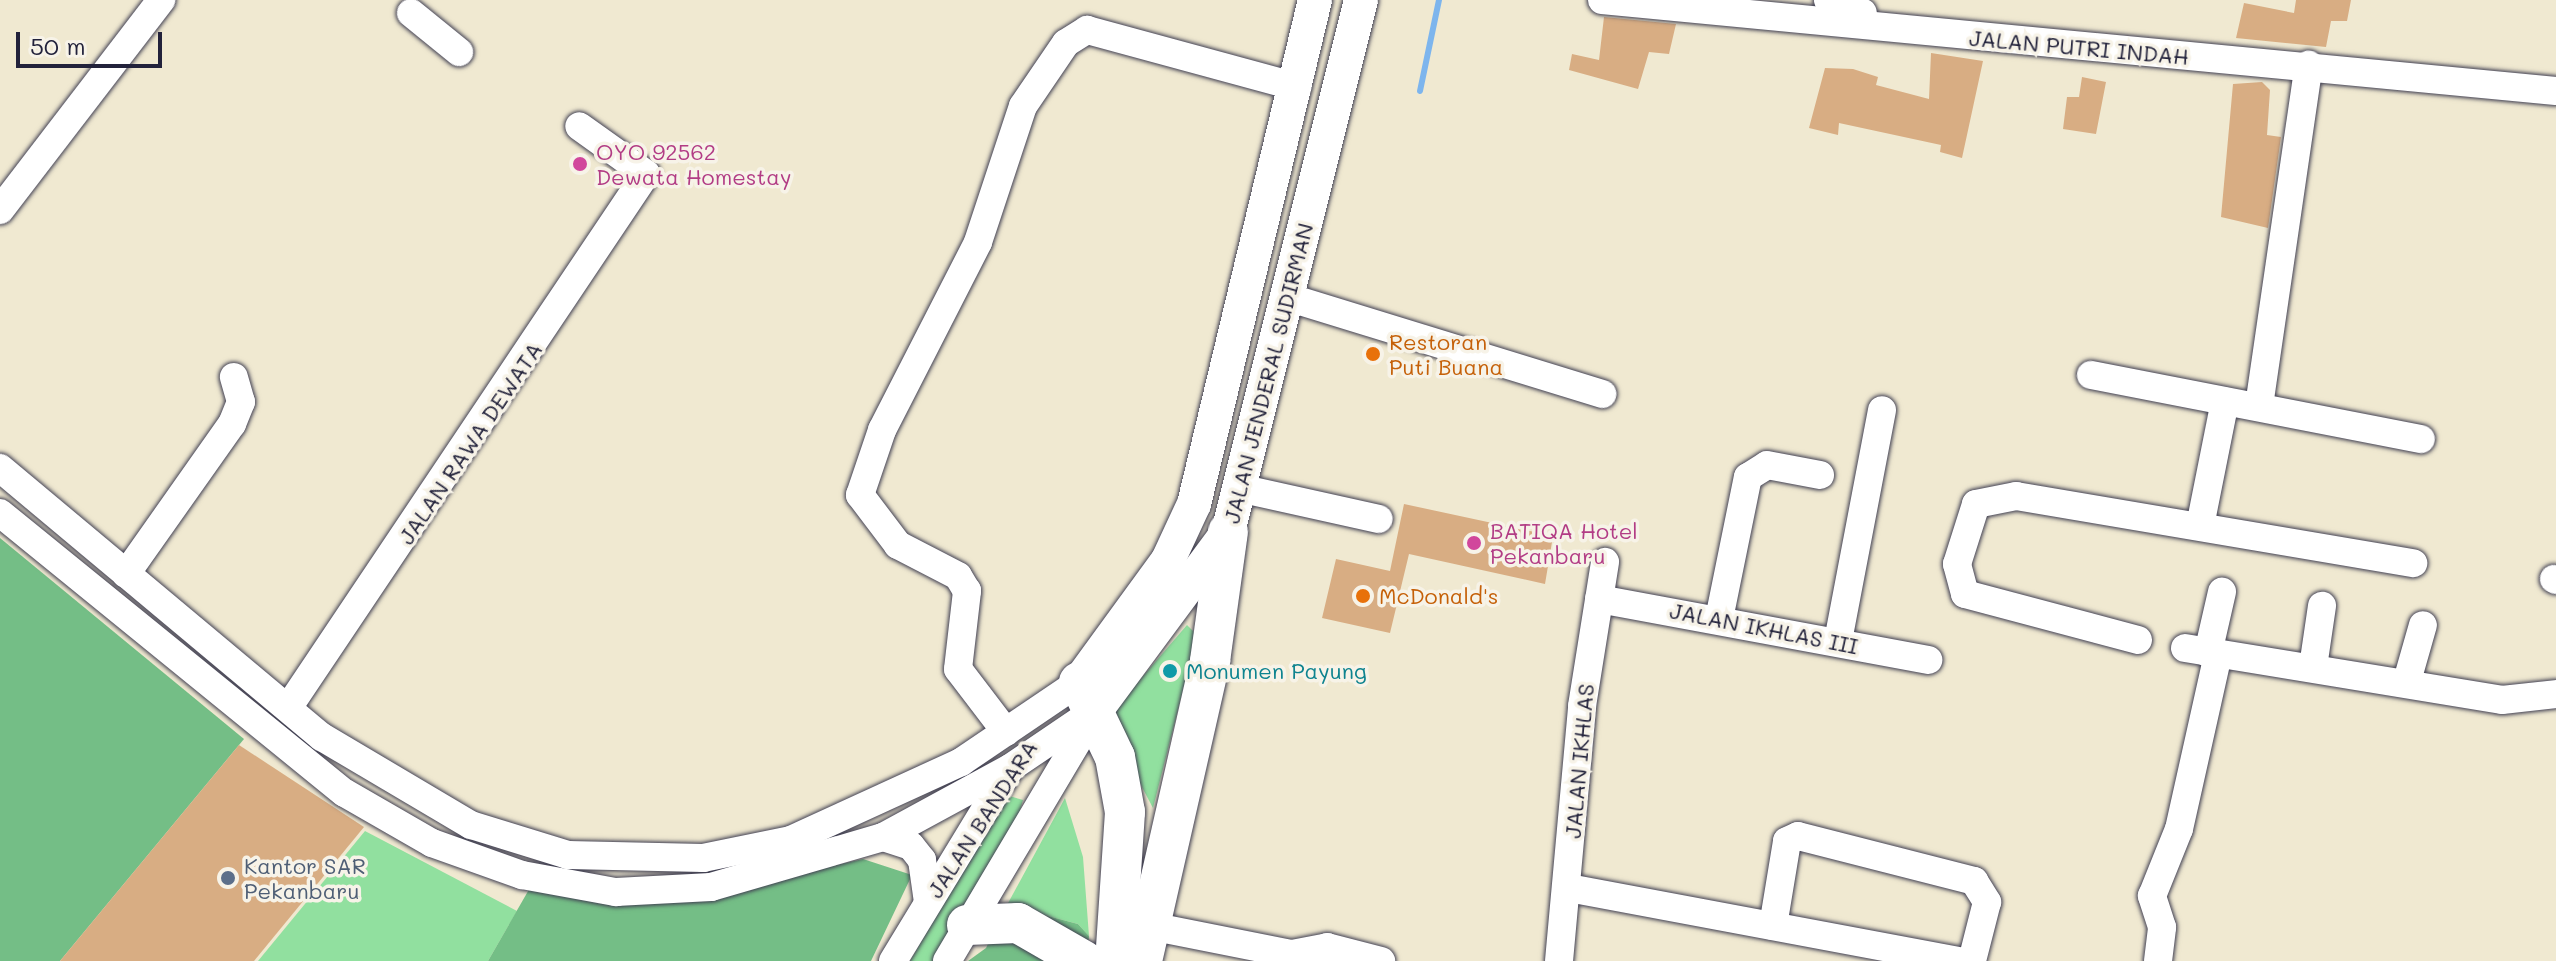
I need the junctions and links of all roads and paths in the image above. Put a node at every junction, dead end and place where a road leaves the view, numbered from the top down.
1 (161, 0) edge
2 (1315, 0) edge
3 (1361, 0) edge
4 (1602, 0) edge
5 (1828, 0) edge
6 (408, 4) edge
7 (1863, 14) edge
8 (459, 52) dead end
9 (2309, 65) junction
10 (1297, 87) junction
11 (2556, 91) edge
12 (579, 126) dead end
13 (0, 210) edge
14 (1287, 297) junction
15 (2091, 375) dead end
16 (234, 377) dead end
17 (1602, 394) dead end
18 (2225, 401) junction
19 (2259, 406) junction
20 (1882, 410) dead end
21 (2421, 439) dead end
22 (0, 468) edge
23 (1820, 475) dead end
24 (1239, 488) junction
25 (0, 513) edge
26 (1379, 519) dead end
27 (2200, 526) junction
28 (1228, 532) junction
29 (1605, 562) dead end
30 (2413, 563) dead end
31 (126, 574) junction
32 (2222, 592) dead end
33 (152, 597) junction
34 (1599, 599) junction
35 (2322, 606) dead end
36 (1719, 619) junction
37 (133, 622) junction
38 (2423, 625) dead end
39 (2138, 640) dead end
40 (1838, 641) junction
41 (2204, 652) junction
42 (1928, 660) dead end
43 (2313, 667) junction
44 (2407, 681) junction
45 (2556, 694) edge
46 (1088, 695) junction
47 (288, 708) junction
48 (1006, 732) junction
49 (1010, 768) junction
50 (883, 837) junction
51 (1569, 888) junction
52 (928, 902) junction
53 (967, 925) junction
54 (1773, 926) junction
55 (1146, 944) edge
56 (893, 961) edge
57 (947, 961) edge
58 (1084, 961) edge
59 (1115, 961) edge
60 (1381, 961) edge
61 (1559, 961) edge
62 (1958, 961) edge
63 (1972, 961) edge
64 (2158, 961) edge

1 - 13 street
2 - 10 main road, JALAN JENDERAL SUDIRMAN
3 - 14 main road, JALAN JENDERAL SUDIRMAN
4 - 7 street, JALAN PUTRI INDAH
5 - 7 street
6 - 8 street
7 - 9 street, JALAN PUTRI INDAH
9 - 11 street, JALAN PUTRI INDAH
9 - 19 street
10 - 46 main road, JALAN JENDERAL SUDIRMAN
10 - 48 street
12 - 47 street, JALAN RAWA DEWATA
14 - 17 street
14 - 24 main road, JALAN JENDERAL SUDIRMAN
15 - 18 street
16 - 31 street
18 - 19 street
18 - 27 street
19 - 21 street
20 - 40 street
22 - 31 street
23 - 36 street
24 - 26 street
24 - 28 main road, JALAN JENDERAL SUDIRMAN
25 - 37 street
27 - 30 street
27 - 39 street
28 - 46 main road, JALAN JENDERAL SUDIRMAN
28 - 55 highway
29 - 34 street, JALAN IKHLAS
31 - 33 street
32 - 41 street
33 - 37 street
33 - 47 street
34 - 36 street, JALAN IKHLAS III
34 - 51 street, JALAN IKHLAS
35 - 43 street
36 - 40 street, JALAN IKHLAS III
37 - 50 street
38 - 44 street
40 - 42 street, JALAN IKHLAS III
41 - 43 street
41 - 64 street
43 - 44 street
44 - 45 street
46 - 48 street
46 - 49 street
46 - 53 street, JALAN BANDARA
46 - 59 highway
47 - 48 street
49 - 50 street
49 - 52 street, JALAN BANDARA
50 - 52 street
51 - 54 street
51 - 61 street, JALAN IKHLAS
52 - 56 street, JALAN BANDARA
53 - 57 street, JALAN BANDARA
53 - 58 highway
54 - 62 street
54 - 63 street
55 - 60 street

